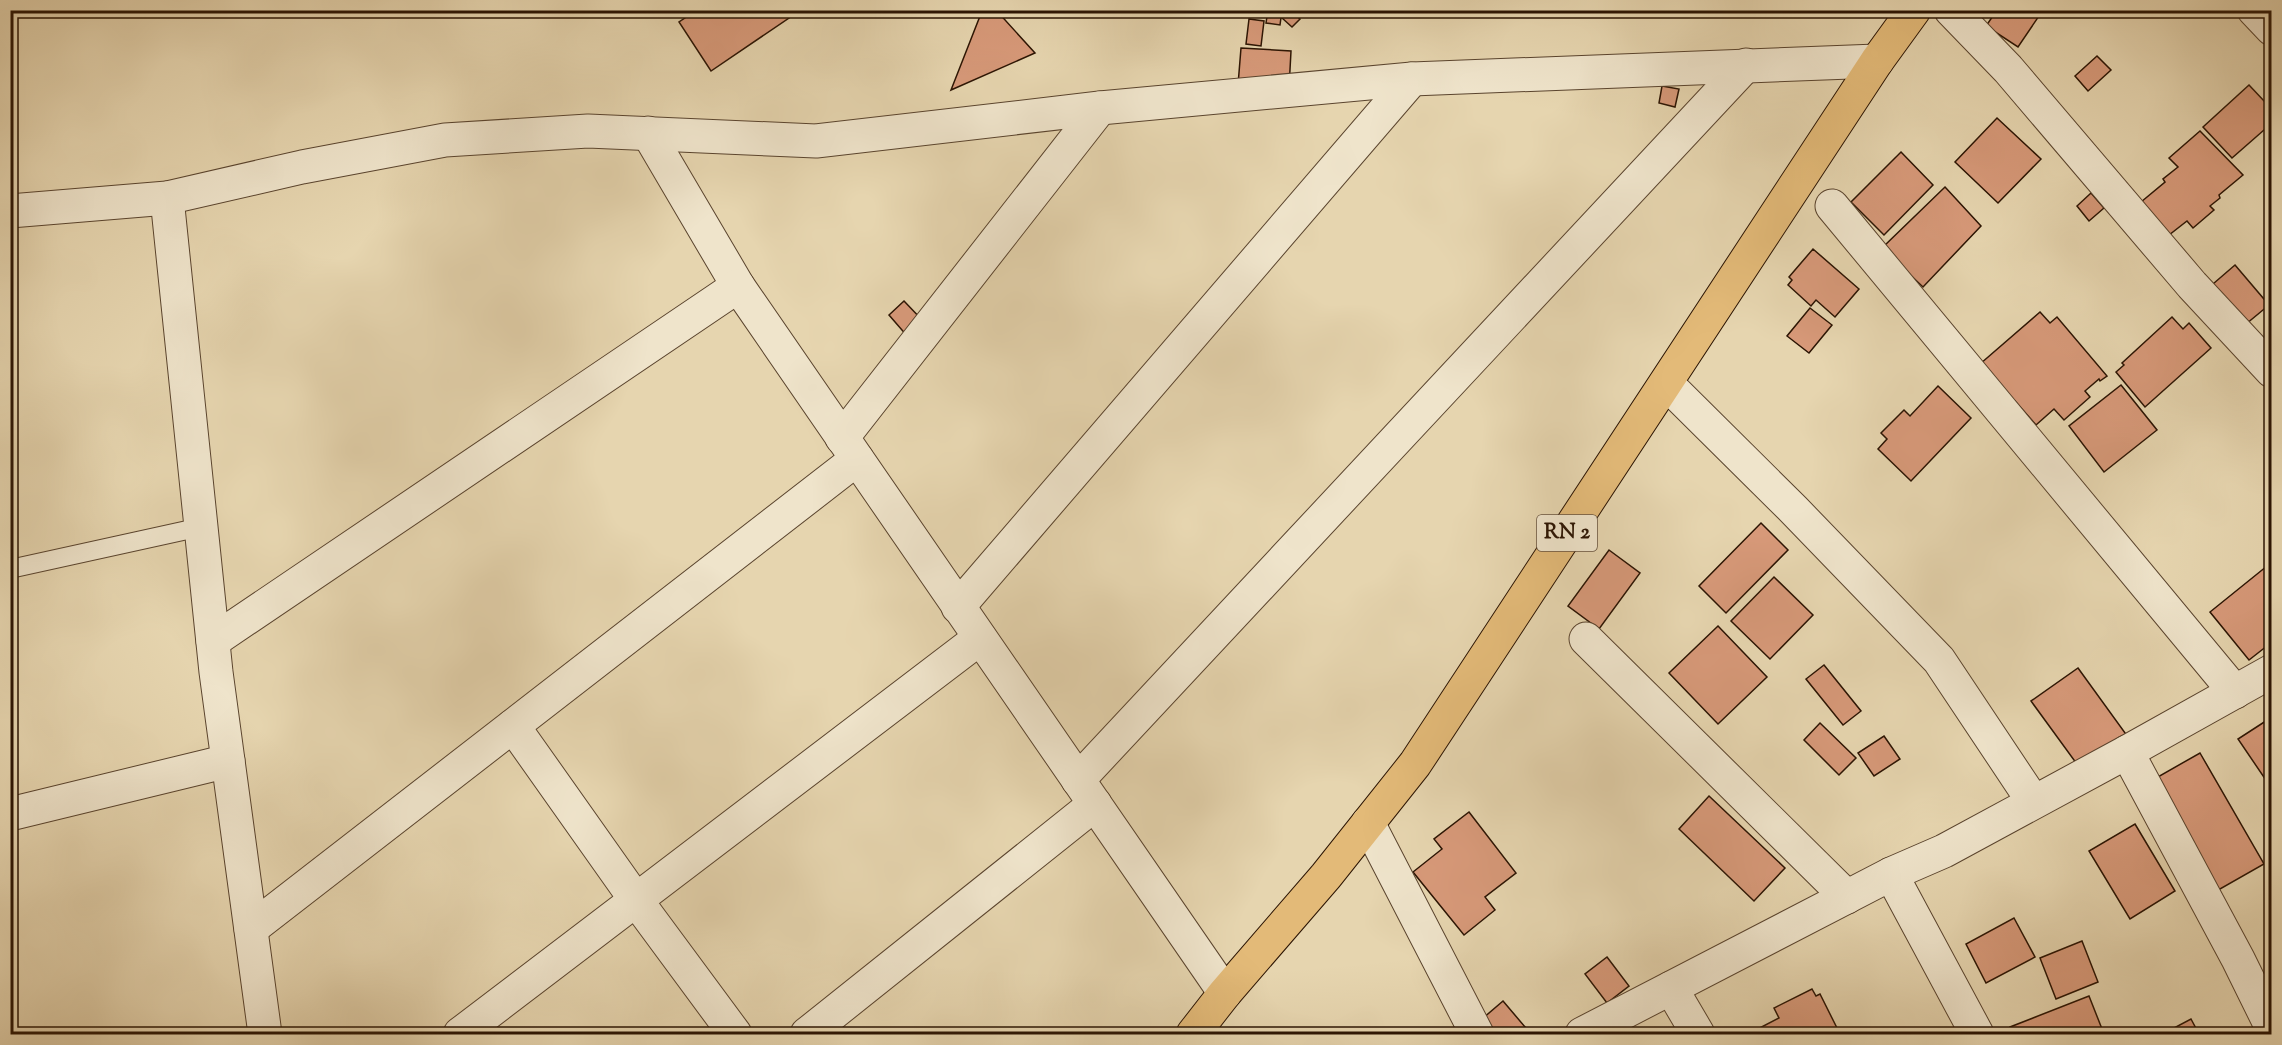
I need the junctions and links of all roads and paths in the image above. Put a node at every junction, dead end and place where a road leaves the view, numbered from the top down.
1 (1914, 10) edge
2 (1951, 10) edge
3 (2254, 10) edge
4 (2271, 29) edge
5 (1877, 61) junction
6 (1746, 65) junction
7 (1412, 80) junction
8 (1100, 108) junction
9 (648, 133) junction
10 (167, 198) junction
11 (1832, 206) dead end
12 (10, 210) edge
13 (738, 286) junction
14 (2271, 371) edge
15 (1666, 384) junction
16 (849, 448) junction
17 (201, 527) junction
18 (10, 569) edge
19 (958, 607) junction
20 (980, 638) junction
21 (1586, 639) dead end
22 (213, 641) junction
23 (2271, 672) edge
24 (2235, 692) junction
25 (513, 726) junction
26 (2127, 752) junction
27 (228, 760) junction
28 (1086, 792) junction
29 (2033, 801) junction
30 (10, 814) edge
31 (1368, 823) junction
32 (1891, 874) junction
33 (1847, 897) junction
34 (636, 900) junction
35 (251, 929) junction
36 (1671, 988) junction
37 (1225, 993) junction
38 (2271, 1028) edge
39 (1196, 1034) edge
40 (265, 1035) edge
41 (460, 1035) edge
42 (735, 1035) edge
43 (807, 1035) edge
44 (1477, 1035) edge
45 (1582, 1035) edge
46 (1698, 1035) edge
47 (1977, 1035) edge

1 - 5 highway, RN 2
2 - 14 street
3 - 4 street
5 - 6 street
5 - 15 highway, RN 2
6 - 7 street
6 - 28 street
7 - 8 street
7 - 19 street
8 - 9 street
8 - 16 street
9 - 10 street
9 - 13 street
10 - 12 street
10 - 17 street
11 - 24 street
13 - 16 street
13 - 22 street
15 - 29 street
15 - 31 highway, RN 2
16 - 19 street
16 - 25 street
17 - 18 lane
17 - 22 street
19 - 20 street
20 - 28 street
20 - 34 street
21 - 33 street
22 - 27 street
23 - 24 street
24 - 26 street
25 - 34 street
25 - 35 street
26 - 29 street
26 - 38 street
27 - 30 street
27 - 35 street
28 - 37 street
28 - 43 street
29 - 32 street
31 - 37 highway, RN 2
31 - 44 street
32 - 33 street
32 - 47 street
33 - 36 street
34 - 41 street
34 - 42 street
35 - 40 street
36 - 45 street
36 - 46 street
37 - 39 highway, RN 2

